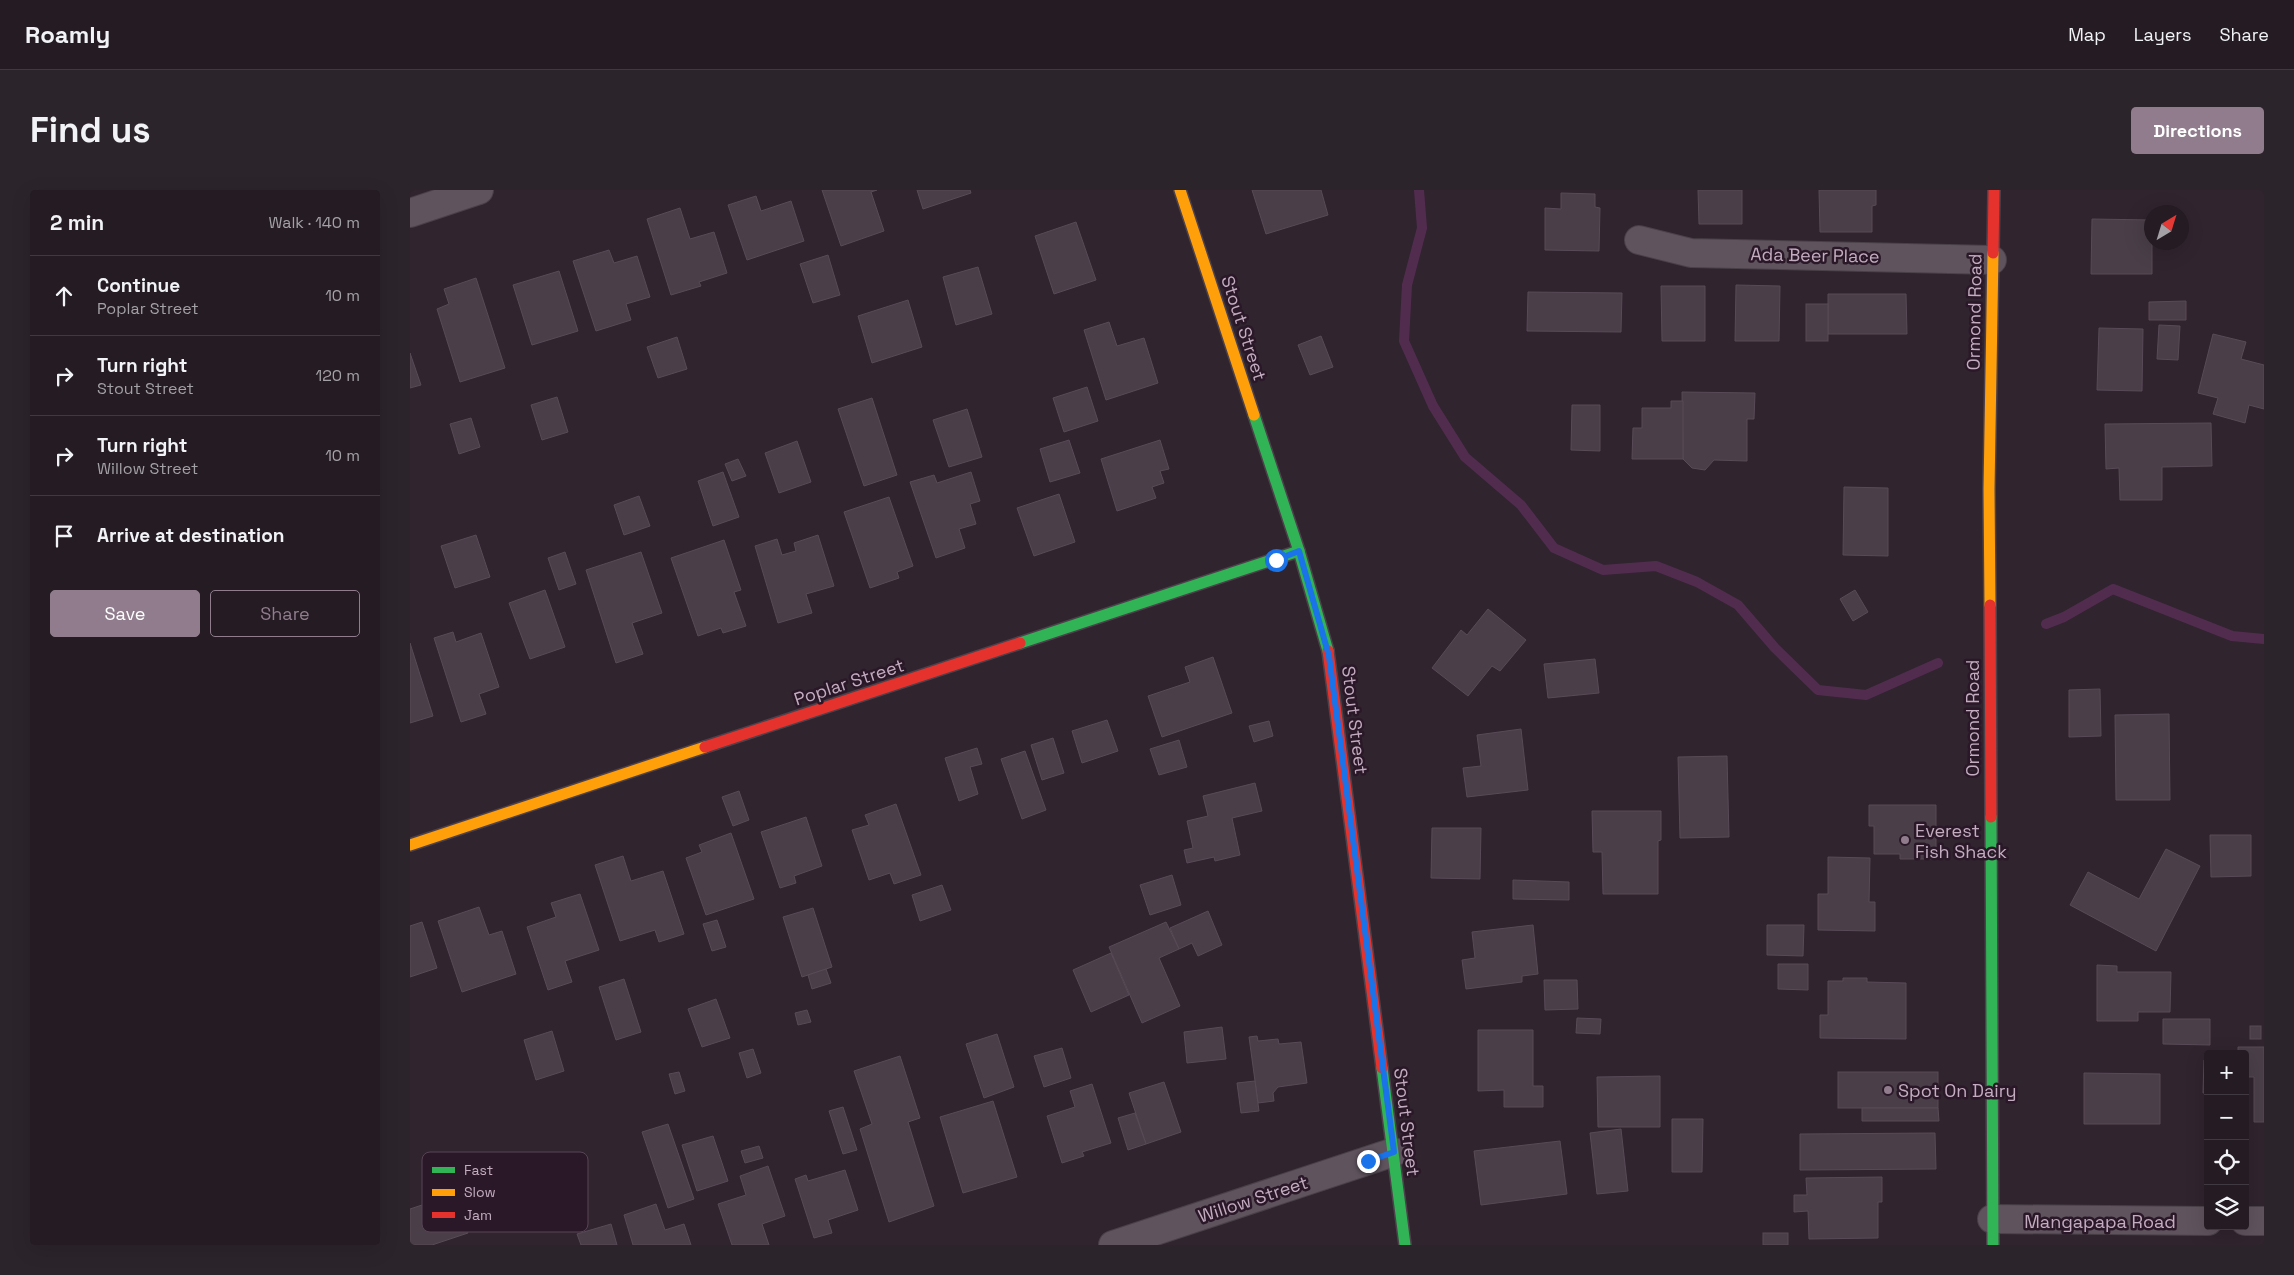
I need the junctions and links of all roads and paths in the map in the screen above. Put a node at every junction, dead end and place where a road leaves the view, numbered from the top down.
1 (478, 190) edge
2 (1180, 190) edge
3 (1994, 190) edge
4 (410, 213) edge
5 (1639, 240) dead end
6 (1992, 260) junction
7 (1299, 551) junction
8 (410, 845) edge
9 (1394, 1152) junction
10 (2204, 1221) edge
11 (2249, 1221) edge
12 (2264, 1221) edge
13 (1993, 1232) edge
14 (1113, 1245) edge
15 (1405, 1245) edge

1 - 4 street
2 - 7 street, Stout Street
3 - 6 street, Ormond Road
5 - 6 street, Ada Beer Place
6 - 13 street, Ormond Road
7 - 8 street, Poplar Street
7 - 9 street, Stout Street
9 - 14 street, Willow Street
9 - 15 street, Stout Street
10 - 13 street, Mangapapa Road
11 - 12 street

